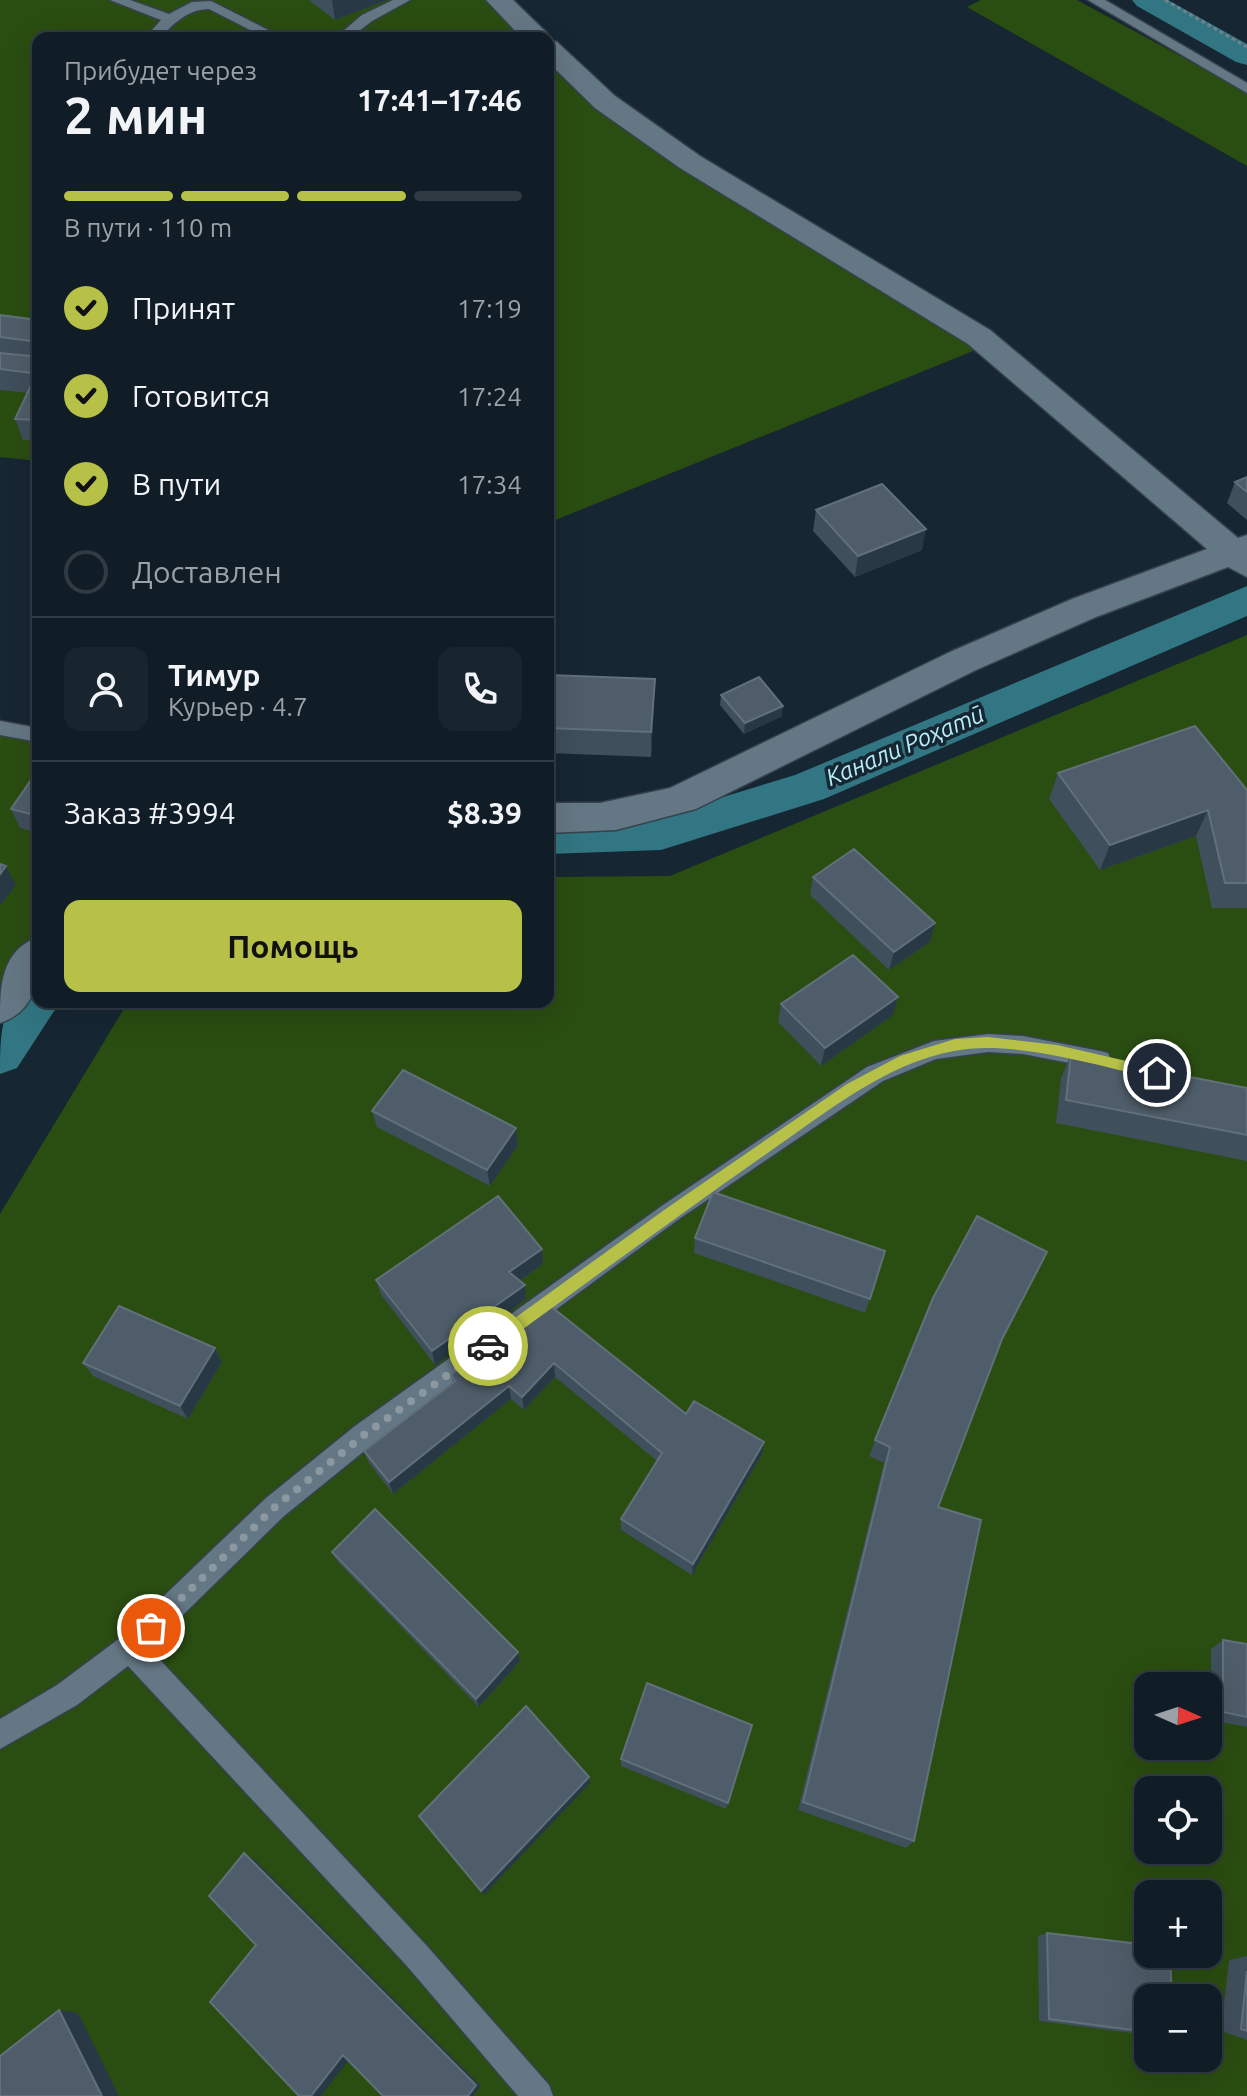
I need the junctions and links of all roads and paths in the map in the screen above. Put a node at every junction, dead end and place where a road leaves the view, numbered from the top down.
1 (117, 0) edge
2 (403, 0) edge
3 (1095, 0) edge
4 (1165, 0) edge
5 (502, 1) edge
6 (170, 19) junction
7 (158, 32) edge
8 (265, 32) edge
9 (350, 32) edge
10 (531, 32) edge
11 (1247, 47) edge
12 (554, 54) edge
13 (1247, 89) edge
14 (1243, 556) edge
15 (0, 728) edge
16 (32, 734) edge
17 (554, 818) edge
18 (32, 962) edge
19 (0, 1006) edge
20 (1128, 1066) edge
21 (130, 1648) junction
22 (0, 1735) edge
23 (538, 2096) edge

1 - 6 lane
2 - 9 lane
3 - 13 lane
4 - 11 path
5 - 10 street
6 - 7 lane
6 - 8 lane
12 - 14 street
14 - 17 street
15 - 16 lane
18 - 19 street
20 - 21 lane
21 - 22 lane
21 - 23 lane

